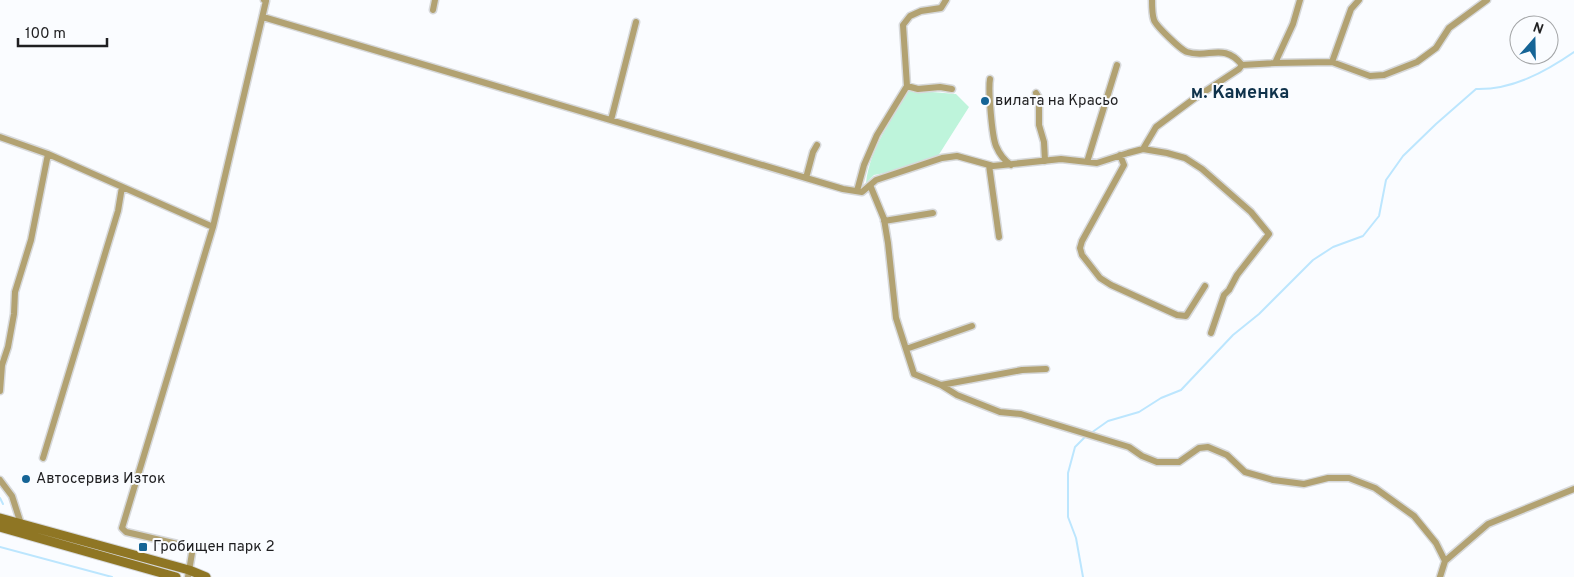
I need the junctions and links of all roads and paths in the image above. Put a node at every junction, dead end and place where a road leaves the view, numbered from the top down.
1 (266, 0) edge
2 (435, 0) edge
3 (946, 0) edge
4 (1152, 0) edge
5 (1300, 0) edge
6 (1359, 0) edge
7 (1487, 0) edge
8 (433, 10) dead end
9 (263, 17) junction
10 (636, 22) dead end
11 (1332, 62) junction
12 (1275, 63) junction
13 (1118, 65) dead end
14 (1242, 65) junction
15 (990, 79) dead end
16 (906, 86) junction
17 (952, 88) dead end
18 (1036, 93) dead end
19 (611, 120) junction
20 (0, 137) edge
21 (817, 145) dead end
22 (1143, 150) junction
23 (48, 154) junction
24 (1120, 155) junction
25 (1045, 161) junction
26 (1087, 162) junction
27 (989, 164) junction
28 (1011, 165) junction
29 (806, 178) junction
30 (870, 185) junction
31 (122, 187) junction
32 (857, 191) junction
33 (933, 213) dead end
34 (884, 221) junction
35 (213, 227) junction
36 (999, 237) dead end
37 (1205, 286) dead end
38 (972, 326) dead end
39 (1212, 333) dead end
40 (906, 349) junction
41 (1046, 369) dead end
42 (941, 385) junction
43 (0, 391) edge
44 (43, 458) dead end
45 (0, 480) edge
46 (1574, 489) edge
47 (0, 518) edge
48 (21, 524) junction
49 (0, 527) edge
50 (1446, 561) junction
51 (188, 574) edge
52 (176, 577) edge
53 (206, 577) edge
54 (1440, 577) edge

1 - 9 street
2 - 8 street
3 - 16 street
4 - 14 street
5 - 12 street
6 - 11 street
7 - 11 street
9 - 19 street
9 - 35 street
10 - 19 street
11 - 12 street
12 - 14 street
13 - 26 street
14 - 22 street
15 - 28 street
16 - 17 street
16 - 32 street
18 - 25 street
19 - 29 street
20 - 23 street
21 - 29 street
22 - 24 street
22 - 39 street
23 - 31 street
23 - 43 street
24 - 26 street
24 - 37 street
25 - 26 street
25 - 28 street
27 - 28 street
27 - 30 street
27 - 36 street
29 - 32 street
30 - 32 street
30 - 34 street
31 - 35 street
31 - 44 street
33 - 34 street
34 - 40 street
35 - 51 street
38 - 40 street
40 - 42 street
41 - 42 street
42 - 50 street
45 - 48 street
46 - 50 street
47 - 48 main road
48 - 51 main road
49 - 52 main road
50 - 54 street
51 - 53 main road

